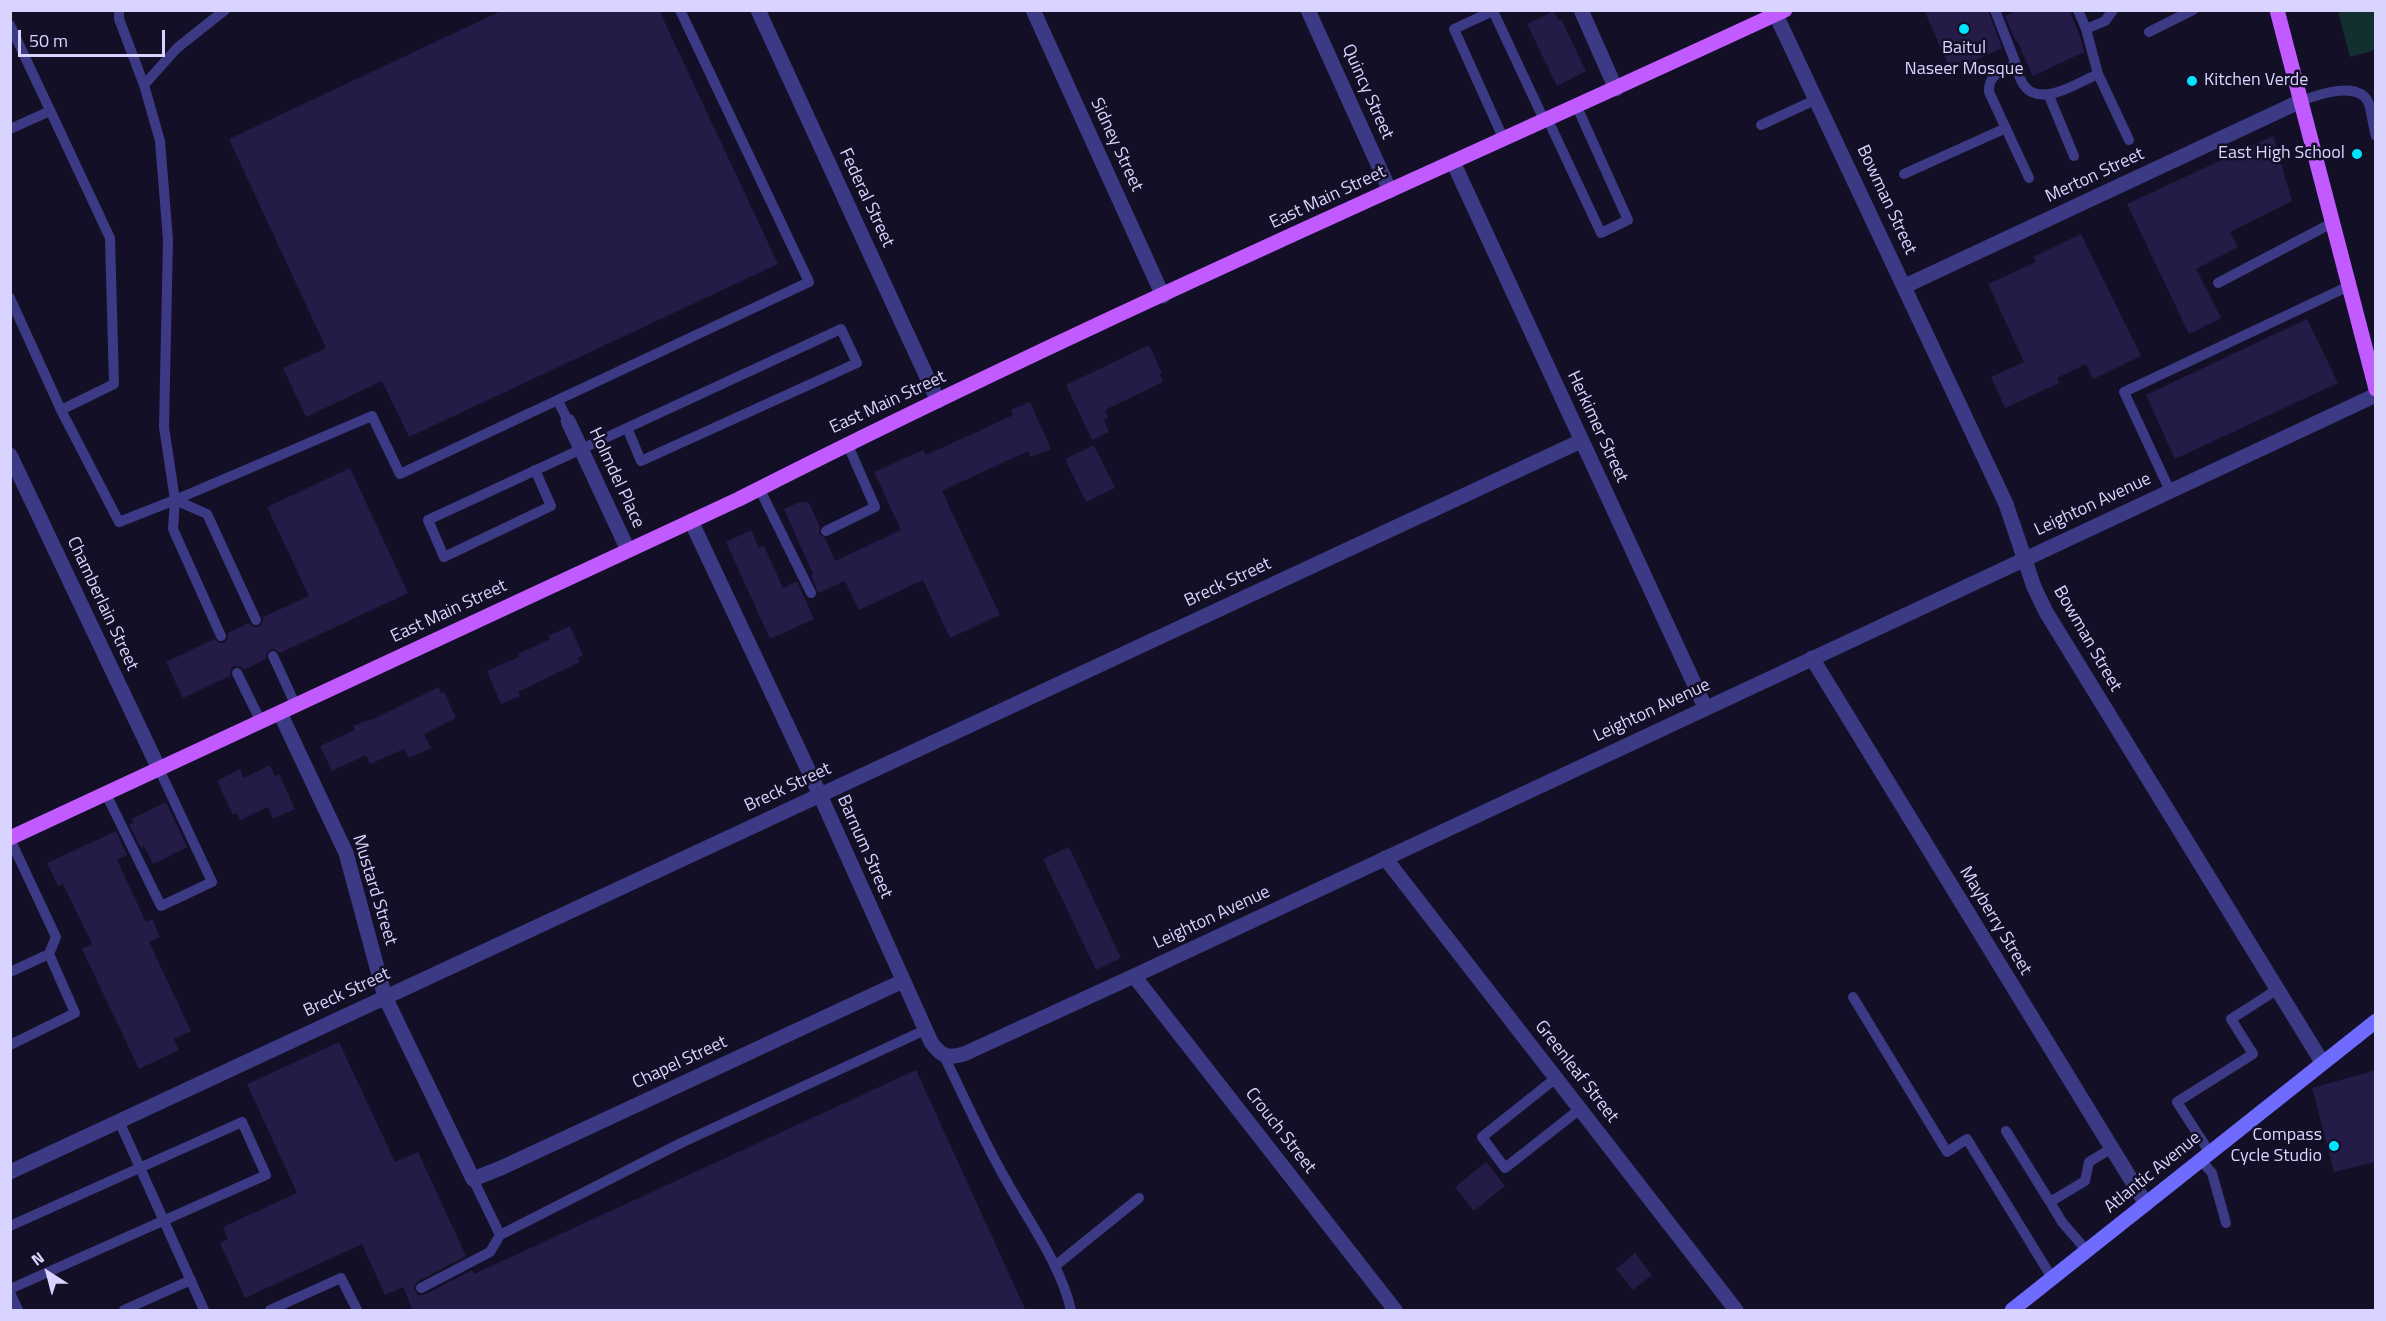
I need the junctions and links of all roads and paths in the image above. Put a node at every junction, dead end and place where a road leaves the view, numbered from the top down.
1 (119, 10) edge
2 (225, 10) edge
3 (680, 10) edge
4 (758, 10) edge
5 (1032, 10) edge
6 (1308, 10) edge
7 (1581, 10) edge
8 (1995, 10) edge
9 (2078, 10) edge
10 (2113, 10) edge
11 (2193, 10) edge
12 (2277, 10) edge
13 (1781, 13) edge
14 (10, 25) edge
15 (2086, 29) junction
16 (2149, 33) dead end
17 (2016, 64) junction
18 (2098, 74) junction
19 (144, 85) junction
20 (1616, 89) junction
21 (2049, 96) junction
22 (1817, 99) junction
23 (2301, 101) junction
24 (1577, 107) junction
25 (50, 111) junction
26 (1546, 121) junction
27 (1761, 124) dead end
28 (2006, 128) junction
29 (10, 129) edge
30 (2376, 136) edge
31 (1504, 140) junction
32 (2129, 140) dead end
33 (2074, 156) dead end
34 (1454, 162) junction
35 (1904, 174) dead end
36 (2029, 178) dead end
37 (1390, 191) junction
38 (2332, 223) junction
39 (2218, 283) dead end
40 (1905, 286) junction
41 (2349, 286) junction
42 (1163, 296) junction
43 (10, 298) edge
44 (2376, 388) edge
45 (2376, 395) edge
46 (558, 401) junction
47 (938, 401) junction
48 (61, 410) junction
49 (568, 422) joint
50 (627, 428) junction
51 (1581, 441) junction
52 (847, 443) junction
53 (581, 449) junction
54 (10, 455) edge
55 (535, 470) junction
56 (759, 488) junction
57 (2170, 491) junction
58 (175, 501) junction
59 (691, 521) junction
60 (826, 531) dead end
61 (628, 550) junction
62 (2024, 559) junction
63 (811, 593) dead end
64 (256, 620) dead end
65 (221, 636) dead end
66 (273, 656) dead end
67 (1812, 658) junction
68 (237, 673) dead end
69 (296, 705) junction
70 (1705, 707) junction
71 (280, 713) junction
72 (261, 722) junction
73 (159, 769) junction
74 (106, 794) junction
75 (820, 795) junction
76 (10, 839) edge
77 (1385, 858) junction
78 (49, 954) junction
79 (10, 972) edge
80 (1134, 976) junction
81 (903, 981) junction
82 (2278, 989) junction
83 (386, 997) junction
84 (1853, 997) dead end
85 (2376, 1021) edge
86 (925, 1030) junction
87 (10, 1045) edge
88 (944, 1056) junction
89 (2322, 1062) junction
90 (1556, 1078) junction
91 (1580, 1109) junction
92 (119, 1121) junction
93 (2006, 1131) dead end
94 (2112, 1148) junction
95 (2205, 1157) junction
96 (140, 1168) junction
97 (10, 1172) edge
98 (473, 1179) junction
99 (1139, 1198) dead end
100 (2050, 1202) junction
101 (2146, 1204) junction
102 (163, 1221) junction
103 (2226, 1223) dead end
104 (10, 1226) edge
105 (500, 1236) junction
106 (2087, 1251) junction
107 (1055, 1266) junction
108 (2052, 1278) junction
109 (191, 1280) junction
110 (421, 1288) dead end
111 (10, 1291) edge
112 (18, 1311) edge
113 (124, 1311) edge
114 (204, 1311) edge
115 (270, 1311) edge
116 (357, 1311) edge
117 (1071, 1311) edge
118 (1395, 1311) edge
119 (1736, 1311) edge
120 (2012, 1311) edge

1 - 19 lane
2 - 19 lane
3 - 46 lane
4 - 47 street, Federal Street
5 - 42 street, Sidney Street
6 - 37 street, Quincy Street
7 - 20 street
8 - 17 lane
9 - 15 lane
10 - 15 lane
11 - 16 lane
12 - 23 main road
13 - 20 main road, East Main Street
13 - 22 street, Bowman Street
14 - 25 lane
15 - 18 lane
17 - 21 lane
17 - 28 lane
18 - 21 lane
18 - 32 lane
19 - 58 lane
20 - 24 main road, East Main Street
21 - 33 lane
22 - 27 lane
22 - 40 street, Bowman Street
23 - 30 lane
23 - 38 main road
23 - 40 street, Merton Street
24 - 26 main road, East Main Street
24 - 26 lane
25 - 29 lane
25 - 48 lane
26 - 31 main road, East Main Street
26 - 31 lane
28 - 35 lane
28 - 36 lane
31 - 34 main road, East Main Street
34 - 37 main road, East Main Street
34 - 51 street, Herkimer Street
37 - 42 main road, East Main Street
38 - 39 lane
38 - 41 main road
40 - 62 street, Bowman Street
41 - 44 main road
41 - 57 lane
42 - 47 main road, East Main Street
43 - 48 lane
45 - 57 street, Leighton Avenue
46 - 49 lane
46 - 58 lane
47 - 52 main road, East Main Street
48 - 58 lane
49 - 53 street, Holmdel Place
50 - 50 lane
50 - 53 lane
51 - 70 street, Herkimer Street
51 - 75 street, Breck Street
52 - 56 main road, East Main Street
52 - 60 lane
53 - 55 lane
53 - 61 street, Holmdel Place
54 - 73 street, Chamberlain Street
55 - 55 lane
56 - 59 main road, East Main Street
56 - 63 lane
57 - 62 street, Leighton Avenue
58 - 64 lane
58 - 65 lane
59 - 61 main road, East Main Street
59 - 75 street, Barnum Street
61 - 69 main road, East Main Street
62 - 67 street, Leighton Avenue
62 - 82 street, Bowman Street
66 - 69 lane
67 - 70 street, Leighton Avenue
67 - 94 street, Mayberry Street
68 - 72 lane
69 - 71 main road, East Main Street
70 - 77 street, Leighton Avenue
71 - 72 main road, East Main Street
71 - 83 street, Mustard Street
72 - 73 main road, East Main Street
73 - 74 main road, East Main Street
73 - 74 lane
74 - 76 main road, East Main Street
75 - 81 street, Barnum Street
75 - 83 street, Breck Street
76 - 78 lane
77 - 80 street, Leighton Avenue
77 - 90 street, Greenleaf Street
78 - 79 lane
78 - 87 lane
80 - 88 street, Leighton Avenue
80 - 118 street, Crouch Street
81 - 86 street, Barnum Street
81 - 98 street, Chapel Street
82 - 89 street, Bowman Street
82 - 95 lane
83 - 92 street, Breck Street
83 - 98 street, Mustard Street
84 - 108 lane
85 - 89 main road, Atlantic Avenue
86 - 88 street, Barnum Street
86 - 105 lane
88 - 107 lane
89 - 95 main road, Atlantic Avenue
90 - 91 street, Greenleaf Street
90 - 91 lane
91 - 119 street, Greenleaf Street
92 - 96 lane
92 - 97 street, Breck Street
93 - 100 lane
94 - 100 lane
94 - 101 street, Mayberry Street
95 - 101 main road, Atlantic Avenue
95 - 103 lane
96 - 102 lane
96 - 102 lane
96 - 104 lane
98 - 105 lane
99 - 107 lane
100 - 106 lane
101 - 106 main road, Atlantic Avenue
102 - 109 lane
102 - 111 lane
105 - 110 lane
106 - 108 main road, Atlantic Avenue
107 - 117 lane
108 - 120 main road, Atlantic Avenue
109 - 113 lane
109 - 114 lane
111 - 112 lane
115 - 116 lane

